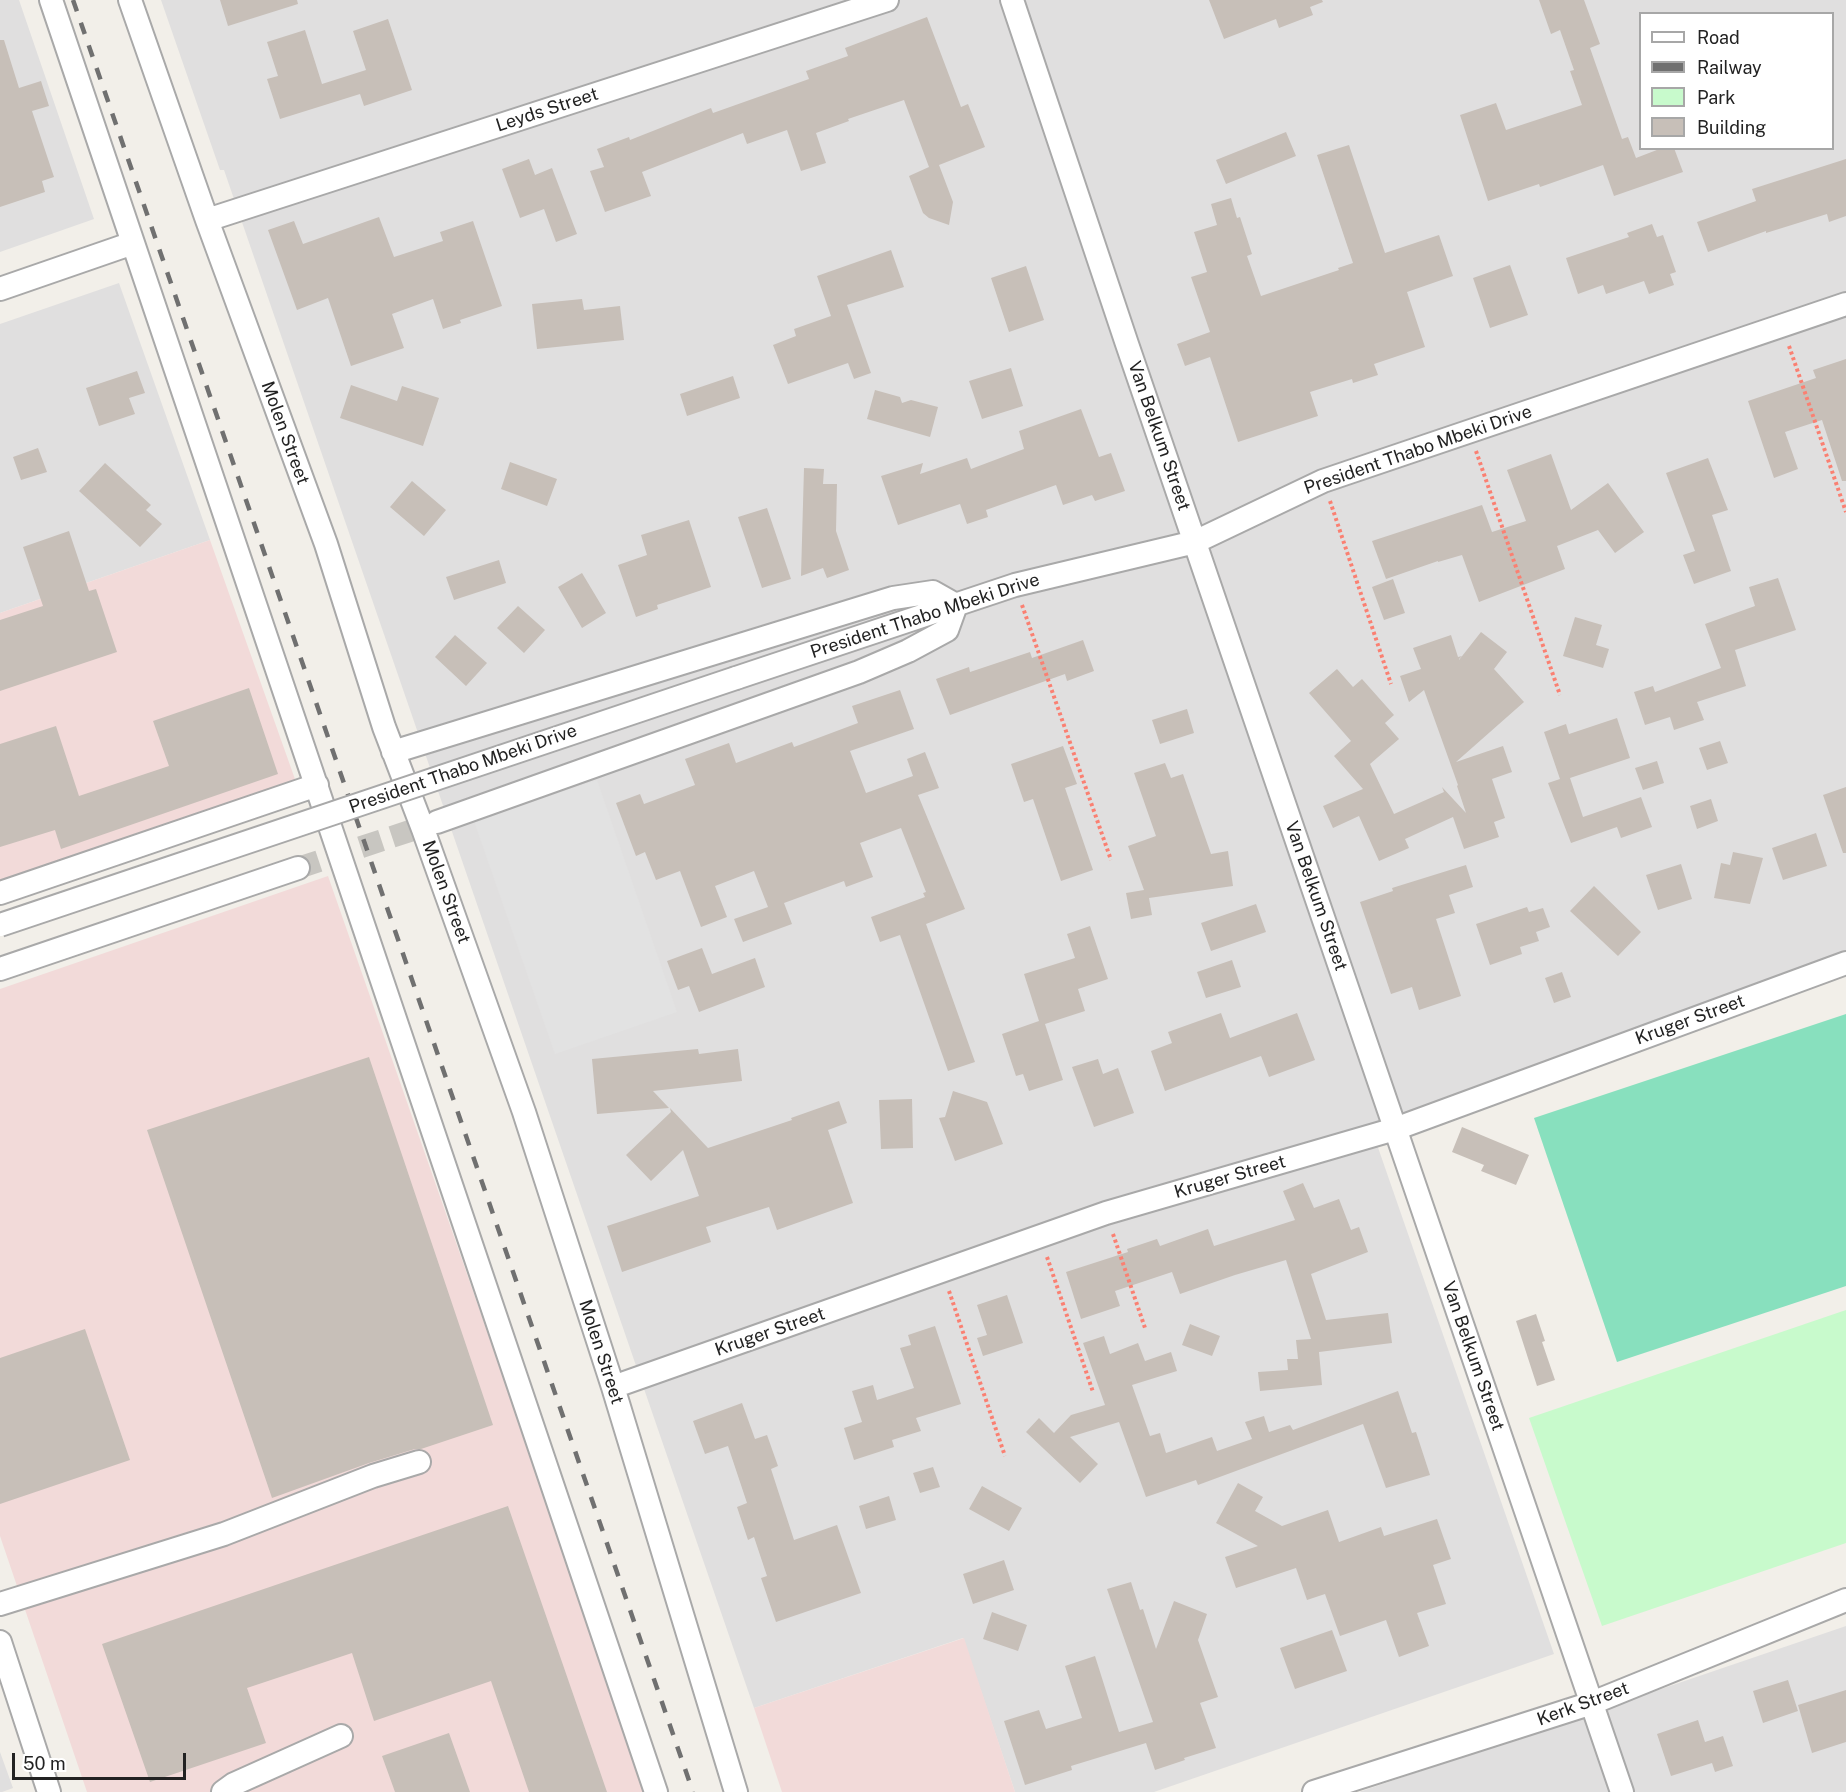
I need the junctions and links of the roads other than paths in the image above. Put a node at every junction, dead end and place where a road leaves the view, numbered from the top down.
1 (51, 0) edge
2 (130, 0) edge
3 (886, 0) edge
4 (1012, 0) edge
5 (207, 220) junction
6 (133, 243) junction
7 (0, 289) edge
8 (1846, 304) edge
9 (1195, 542) junction
10 (956, 605) junction
11 (393, 752) junction
12 (317, 785) junction
13 (437, 822) tunnel mouth
14 (298, 868) tunnel mouth
15 (0, 893) edge
16 (0, 925) edge
17 (1846, 963) edge
18 (0, 969) edge
19 (1395, 1129) junction
20 (613, 1387) junction
21 (419, 1462) dead end
22 (1846, 1600) edge
23 (0, 1604) edge
24 (0, 1642) edge
25 (1592, 1703) junction
26 (340, 1736) dead end
27 (49, 1792) edge
28 (223, 1792) edge
29 (656, 1792) edge
30 (736, 1792) edge
31 (1314, 1792) edge
32 (1622, 1792) edge

1 - 6 street
2 - 5 street, Molen Street
3 - 5 street, Leyds Street
4 - 9 street, Van Belkum Street
5 - 11 street, Molen Street
6 - 7 street
6 - 12 street
8 - 9 street, President Thabo Mbeki Drive
9 - 10 street, President Thabo Mbeki Drive
9 - 19 street, Van Belkum Street
10 - 11 street
10 - 13 street
10 - 16 street, President Thabo Mbeki Drive, bridge
11 - 20 street, Molen Street
12 - 15 street
12 - 29 street
14 - 18 street
17 - 19 street, Kruger Street
19 - 20 street, Kruger Street
19 - 25 street, Van Belkum Street
20 - 30 street, Molen Street
21 - 23 street
22 - 25 street, Kerk Street
24 - 27 street
25 - 31 street, Kerk Street
25 - 32 street, Van Belkum Street
26 - 28 street

